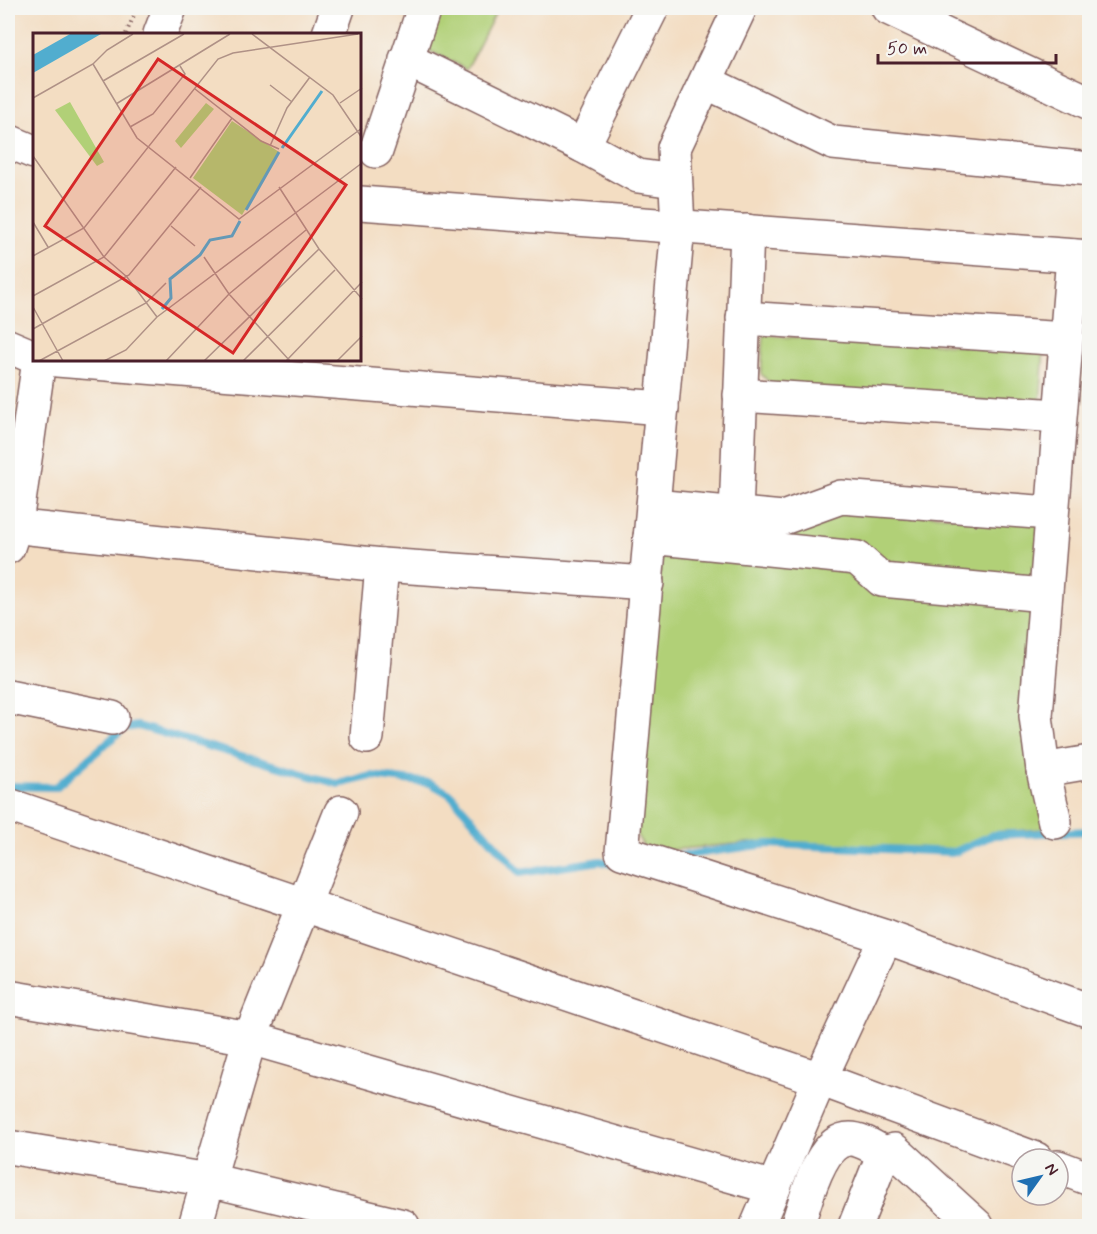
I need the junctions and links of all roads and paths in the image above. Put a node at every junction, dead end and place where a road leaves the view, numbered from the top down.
1 (137, 8) edge
2 (170, 8) edge
3 (338, 8) edge
4 (424, 8) edge
5 (652, 8) edge
6 (740, 8) edge
7 (888, 8) edge
8 (126, 33) edge
9 (160, 33) edge
10 (329, 33) edge
11 (406, 59) junction
12 (706, 82) junction
13 (1089, 103) edge
14 (8, 141) edge
15 (583, 146) junction
16 (376, 151) dead end
17 (33, 152) edge
18 (1089, 169) edge
19 (675, 181) junction
20 (362, 203) edge
21 (678, 226) junction
22 (747, 231) junction
23 (1081, 257) edge
24 (743, 318) junction
25 (1066, 339) junction
26 (8, 346) edge
27 (33, 357) edge
28 (39, 362) edge
29 (82, 362) edge
30 (740, 395) junction
31 (662, 408) junction
32 (1059, 416) junction
33 (1050, 513) junction
34 (736, 514) junction
35 (652, 522) junction
36 (10, 530) edge
37 (382, 566) junction
38 (646, 583) junction
39 (1044, 595) junction
40 (8, 698) edge
41 (112, 718) dead end
42 (367, 737) dead end
43 (1089, 762) edge
44 (1043, 770) junction
45 (8, 805) edge
46 (340, 812) dead end
47 (1055, 822) dead end
48 (302, 906) junction
49 (886, 937) junction
50 (8, 997) edge
51 (1089, 1011) edge
52 (250, 1038) junction
53 (820, 1079) junction
54 (8, 1147) edge
55 (1010, 1149) edge
56 (885, 1153) junction
57 (1070, 1172) edge
58 (1089, 1179) edge
59 (209, 1180) junction
60 (774, 1188) junction
61 (195, 1227) edge
62 (403, 1227) edge
63 (757, 1227) edge
64 (797, 1227) edge
65 (855, 1227) edge
66 (977, 1227) edge

1 - 8 path
2 - 9 street
3 - 10 street
4 - 11 street
5 - 15 street
6 - 12 street
7 - 13 street
11 - 15 street
11 - 16 street
12 - 18 street
12 - 19 street
14 - 17 street
15 - 19 street
19 - 21 street
20 - 21 street
21 - 22 street
21 - 31 street
22 - 23 street
22 - 24 street
23 - 25 street
24 - 25 street
24 - 30 street
25 - 32 street
26 - 27 street
28 - 36 street
29 - 31 street
30 - 32 street
30 - 34 street
31 - 35 street
32 - 33 street
33 - 34 street
33 - 39 street
34 - 35 street
35 - 38 street
35 - 39 street
36 - 37 street
37 - 38 street
37 - 42 street
38 - 49 street
39 - 44 street
40 - 41 street
43 - 44 street
44 - 47 street
45 - 48 street
46 - 48 street
48 - 52 street
48 - 53 street
49 - 51 street
49 - 53 street
50 - 52 street
52 - 59 street
52 - 60 street
53 - 55 street
53 - 60 street
54 - 59 street
56 - 64 street
56 - 65 street
56 - 66 street
57 - 58 street
59 - 61 street
59 - 62 street
60 - 63 street

